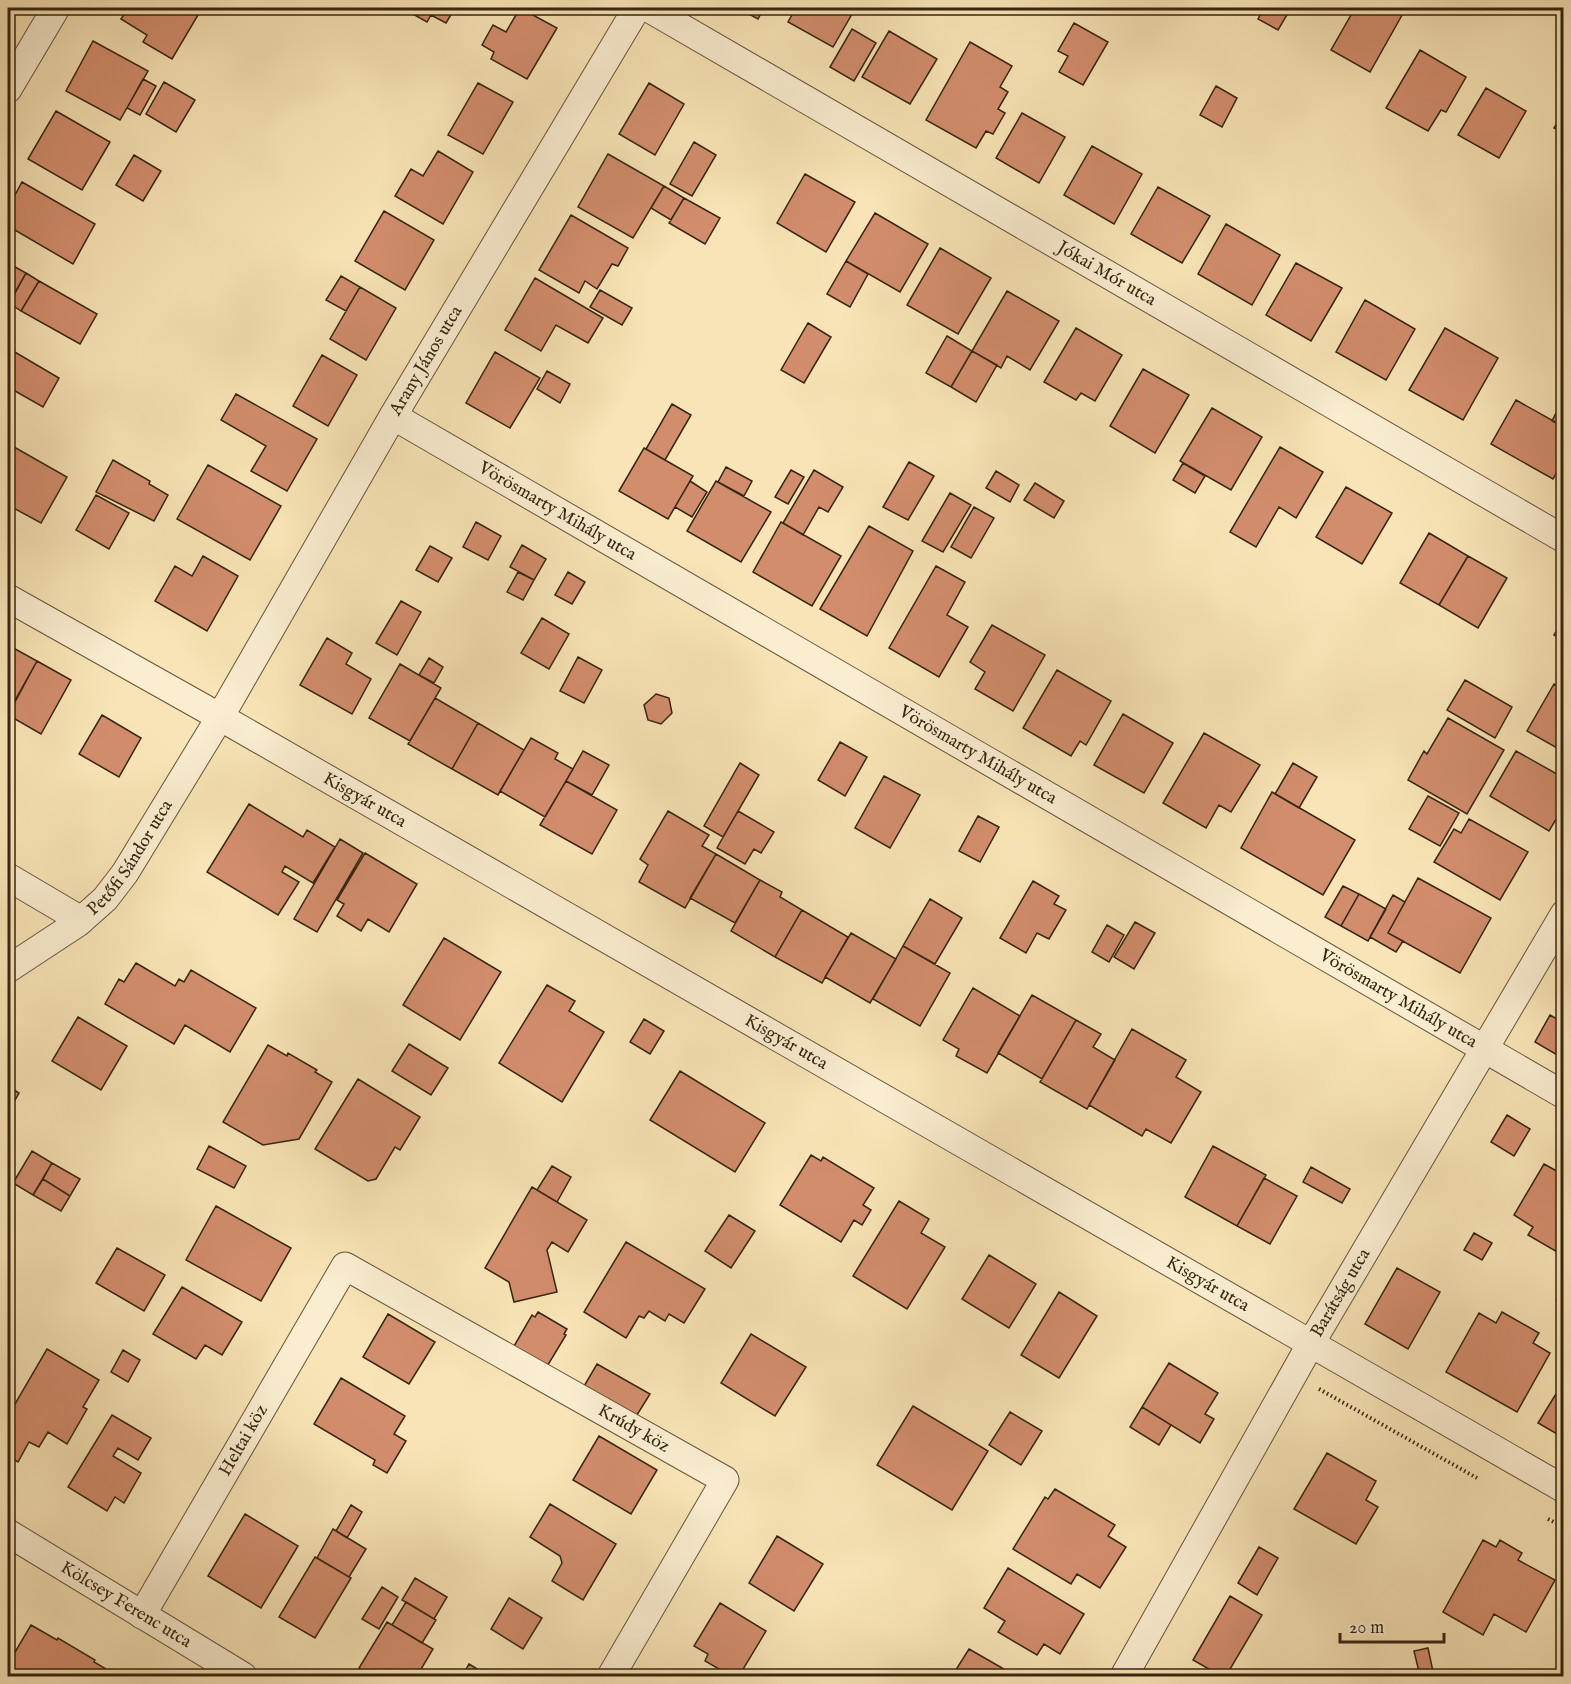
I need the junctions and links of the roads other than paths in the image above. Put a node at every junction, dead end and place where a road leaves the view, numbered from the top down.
1 (56, 8) edge
2 (638, 8) edge
3 (648, 8) edge
4 (8, 89) edge
5 (393, 416) junction
6 (1563, 539) edge
7 (8, 598) edge
8 (220, 717) junction
9 (8, 877) edge
10 (1563, 914) edge
11 (81, 920) junction
12 (8, 969) edge
13 (1483, 1048) junction
14 (1563, 1095) edge
15 (345, 1266) joint
16 (1310, 1345) junction
17 (1563, 1489) edge
18 (8, 1533) edge
19 (142, 1615) junction
20 (243, 1677) edge
21 (610, 1677) edge
22 (1124, 1677) edge

1 - 4 street
2 - 5 street, Arany János utca
3 - 6 street, Jókai Mór utca
5 - 8 street, Arany János utca
5 - 13 street, Vörösmarty Mihály utca
7 - 8 street, Kisgyár utca
8 - 11 street, Petőfi Sándor utca
8 - 16 street, Kisgyár utca
9 - 11 street
10 - 13 street, Barátság utca
11 - 12 street, Petőfi Sándor utca
13 - 14 street, Vörösmarty Mihály utca
13 - 16 street, Barátság utca
15 - 19 street, Heltai köz
15 - 21 street, Krúdy köz
16 - 17 street, Kisgyár utca
16 - 22 street, Barátság utca
18 - 19 street, Kölcsey Ferenc utca
19 - 20 street, Kölcsey Ferenc utca

